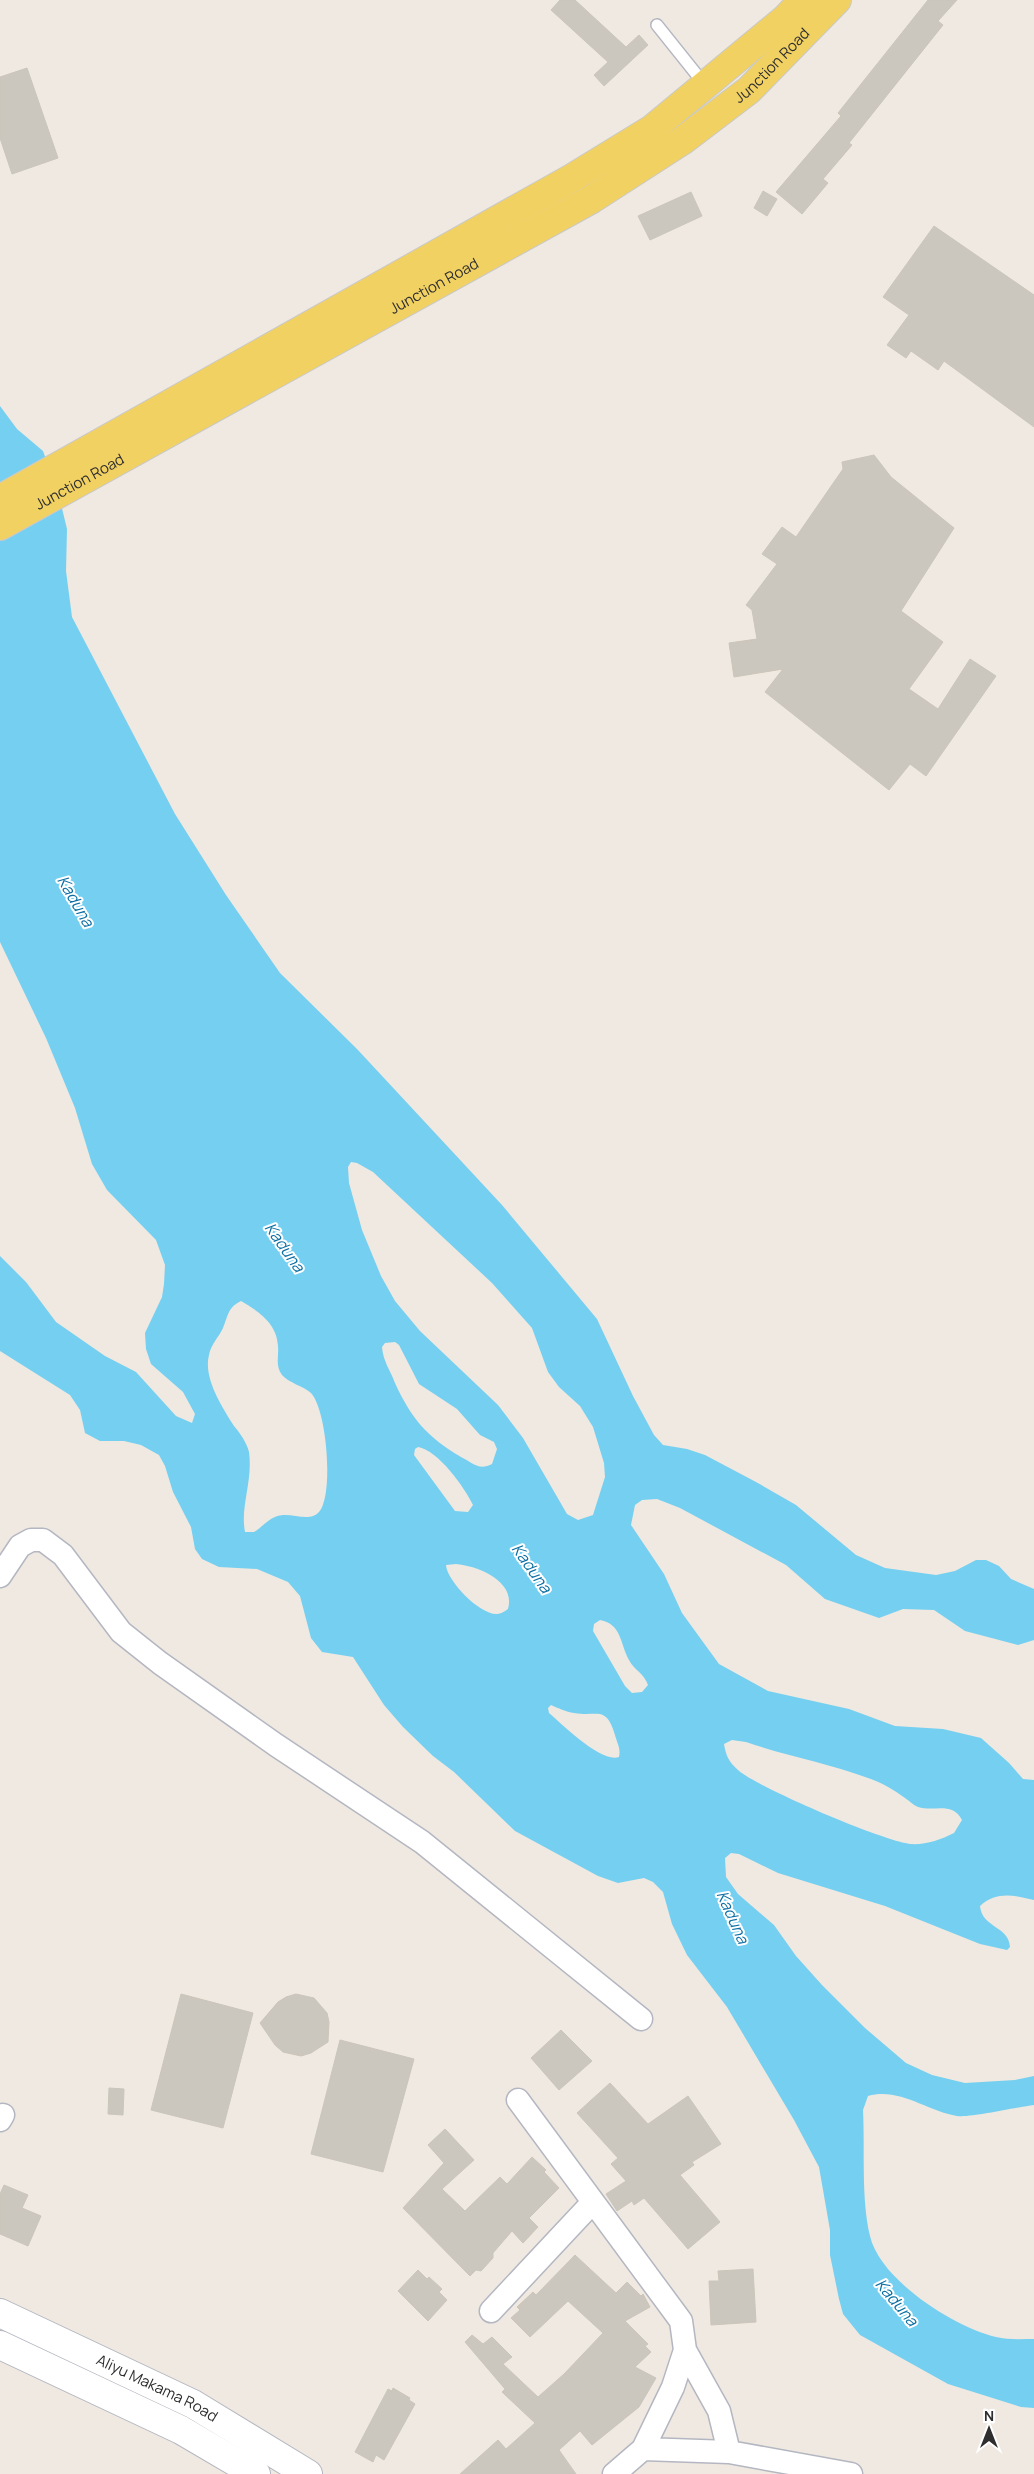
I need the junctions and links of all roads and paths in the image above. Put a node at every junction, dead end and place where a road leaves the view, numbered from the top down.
1 (803, 0) edge
2 (837, 0) edge
3 (658, 25) dead end
4 (706, 87) junction
5 (121, 444) junction
6 (0, 498) edge
7 (0, 526) edge
8 (0, 1576) edge
9 (641, 2019) dead end
10 (518, 2100) dead end
11 (593, 2202) junction
12 (491, 2310) dead end
13 (0, 2313) edge
14 (0, 2345) edge
15 (685, 2350) junction
16 (644, 2448) junction
17 (729, 2452) junction
18 (256, 2474) edge
19 (308, 2474) edge
20 (614, 2474) edge
21 (851, 2474) edge

1 - 4 main road, Junction Road
2 - 5 main road, Junction Road
3 - 4 lane
4 - 5 main road, Junction Road
5 - 6 main road, Junction Road
5 - 7 main road, Junction Road
8 - 9 street
10 - 11 street
11 - 12 street
11 - 15 street
13 - 19 street, Aliyu Makama Road
14 - 18 street, Aliyu Makama Road
15 - 16 street
15 - 17 street
16 - 17 street
16 - 20 street
17 - 21 street

